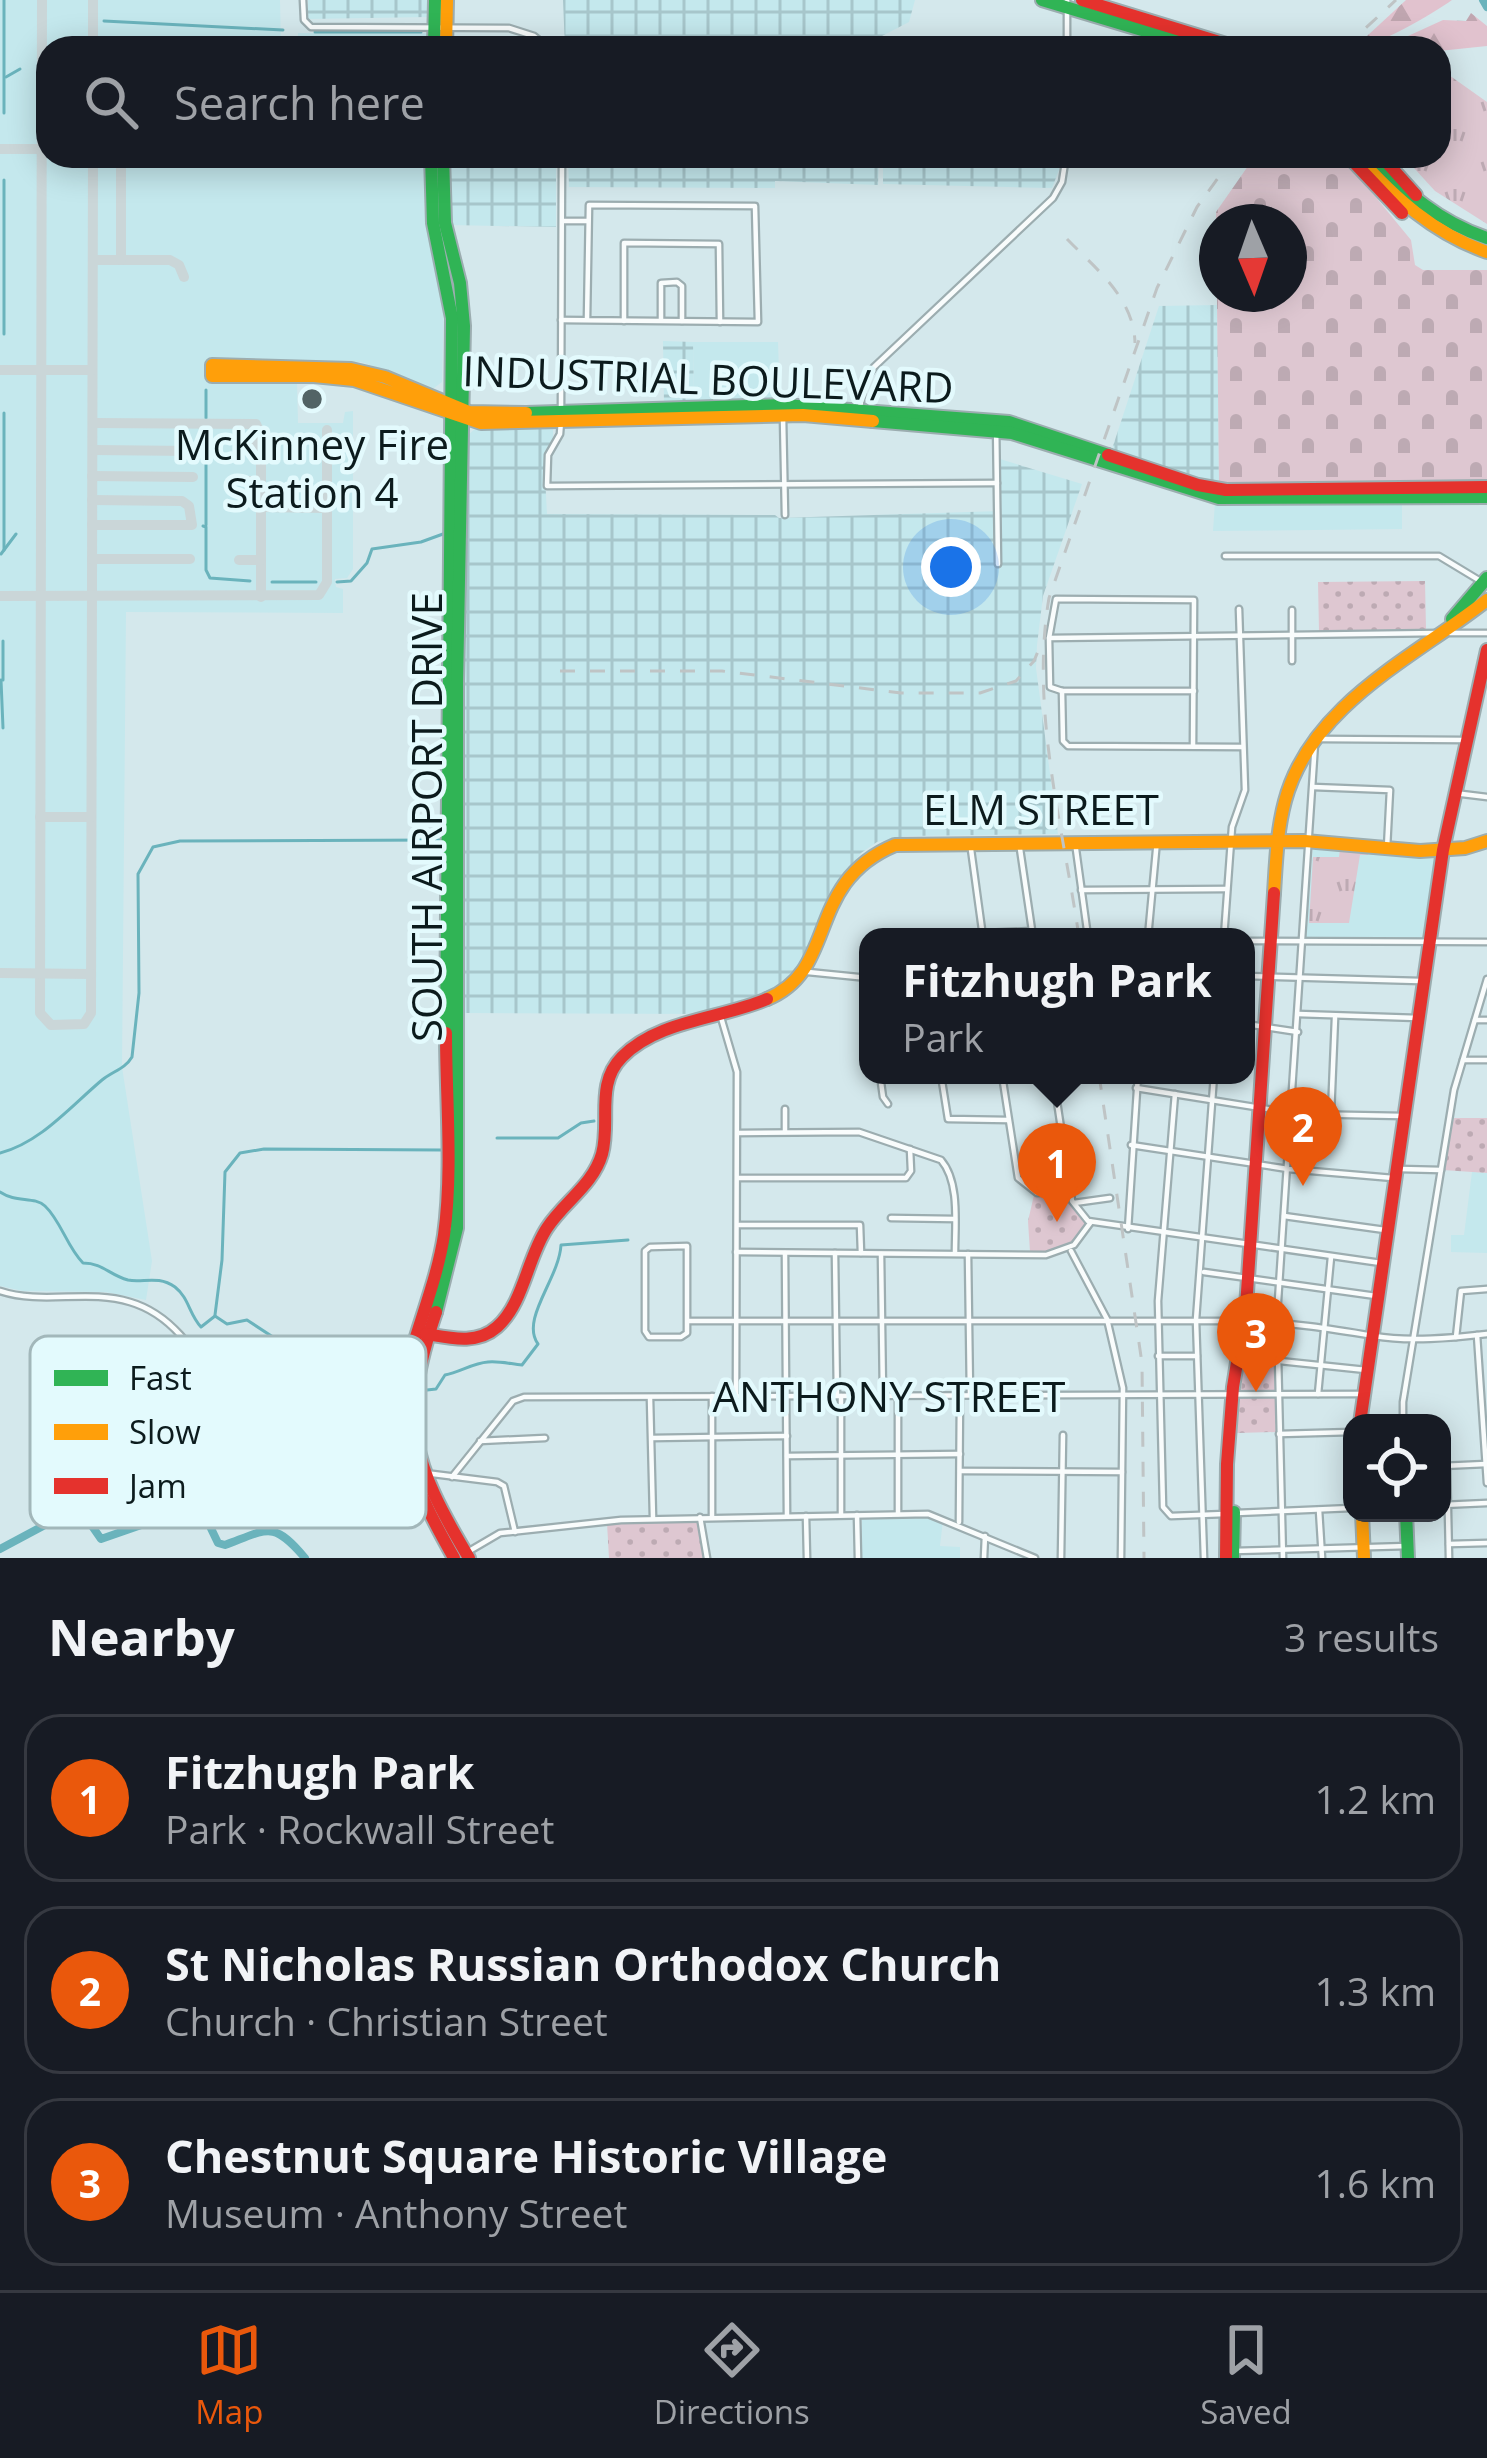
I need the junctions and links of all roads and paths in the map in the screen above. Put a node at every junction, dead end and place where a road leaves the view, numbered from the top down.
1 (303, 0) edge
2 (436, 0) edge
3 (447, 0) edge
4 (1042, 0) edge
5 (1082, 0) edge
6 (1067, 4) edge
7 (441, 28) junction
8 (438, 36) edge
9 (443, 36) edge
10 (535, 36) edge
11 (1067, 36) edge
12 (1165, 36) edge
13 (1201, 36) edge
14 (431, 168) edge
15 (443, 168) edge
16 (562, 168) edge
17 (1064, 168) edge
18 (1359, 168) edge
19 (1369, 168) edge
20 (1386, 168) edge
21 (1389, 168) edge
22 (561, 221) junction
23 (587, 221) junction
24 (1441, 226) junction
25 (1487, 237) edge
26 (1457, 241) junction
27 (1487, 252) edge
28 (561, 320) junction
29 (587, 320) junction
30 (624, 321) junction
31 (661, 321) junction
32 (458, 322) junction
33 (682, 322) junction
34 (720, 322) junction
35 (453, 377) junction
36 (426, 397) junction
37 (783, 410) junction
38 (457, 414) junction
39 (860, 415) junction
40 (561, 416) junction
41 (996, 426) junction
42 (1151, 471) junction
43 (997, 483) junction
44 (784, 487) junction
45 (1487, 488) edge
46 (1395, 493) junction
47 (1487, 497) edge
48 (785, 514) dead end
49 (1225, 556) dead end
50 (998, 564) dead end
51 (1486, 583) edge
52 (1484, 604) edge
53 (1239, 609) dead end
54 (1292, 610) dead end
55 (1443, 630) junction
56 (1292, 633) junction
57 (1487, 633) edge
58 (1239, 634) junction
59 (1049, 638) junction
60 (1195, 638) junction
61 (1487, 650) edge
62 (1292, 661) dead end
63 (1194, 691) junction
64 (1062, 692) junction
65 (1314, 739) junction
66 (1467, 740) junction
67 (1193, 746) junction
68 (1242, 747) junction
69 (1313, 787) junction
70 (1454, 793) junction
71 (1487, 797) edge
72 (1157, 840) junction
73 (1231, 840) junction
74 (1075, 841) junction
75 (1277, 841) junction
76 (1309, 841) junction
77 (970, 842) junction
78 (1019, 842) junction
79 (1487, 842) edge
80 (1387, 848) junction
81 (1443, 850) junction
82 (1227, 889) junction
83 (1081, 890) junction
84 (1154, 890) junction
85 (982, 928) edge
86 (1031, 928) edge
87 (1087, 928) edge
88 (1149, 928) edge
89 (1225, 928) edge
90 (1255, 941) edge
91 (1270, 941) junction
92 (1303, 942) junction
93 (1429, 942) junction
94 (1487, 942) edge
95 (806, 971) junction
96 (1268, 975) junction
97 (1255, 976) edge
98 (1301, 976) junction
99 (859, 978) edge
100 (1487, 979) edge
101 (1423, 981) junction
102 (1298, 1014) junction
103 (720, 1015) junction
104 (1335, 1015) junction
105 (1418, 1018) junction
106 (1475, 1020) junction
107 (1487, 1020) edge
108 (1255, 1025) edge
109 (1265, 1027) junction
110 (1298, 1032) junction
111 (1463, 1060) junction
112 (1487, 1060) edge
113 (882, 1084) edge
114 (942, 1084) edge
115 (1003, 1084) edge
116 (1054, 1084) edge
117 (1137, 1084) edge
118 (1213, 1084) edge
119 (1136, 1088) junction
120 (1175, 1094) junction
121 (1212, 1100) junction
122 (888, 1104) dead end
123 (1259, 1106) junction
124 (785, 1109) dead end
125 (1292, 1112) junction
126 (1330, 1114) junction
127 (1403, 1116) junction
128 (1008, 1120) junction
129 (785, 1132) junction
130 (738, 1133) junction
131 (1131, 1145) junction
132 (910, 1149) junction
133 (1171, 1152) junction
134 (1210, 1157) junction
135 (1256, 1164) junction
136 (1288, 1169) junction
137 (1441, 1169) junction
138 (1394, 1174) junction
139 (739, 1178) junction
140 (1070, 1191) junction
141 (1111, 1198) dead end
142 (1073, 1203) junction
143 (1284, 1216) junction
144 (891, 1218) dead end
145 (955, 1219) junction
146 (1091, 1222) junction
147 (739, 1225) junction
148 (1128, 1229) junction
149 (1385, 1230) junction
150 (1166, 1234) junction
151 (1204, 1240) junction
152 (1250, 1245) junction
153 (1069, 1249) junction
154 (1283, 1250) junction
155 (736, 1252) junction
156 (785, 1252) junction
157 (835, 1253) junction
158 (861, 1253) junction
159 (955, 1253) junction
160 (881, 1254) junction
161 (968, 1254) junction
162 (1331, 1256) junction
163 (1381, 1263) junction
164 (1202, 1272) junction
165 (1248, 1278) junction
166 (1280, 1283) junction
167 (1328, 1289) junction
168 (1487, 1289) edge
169 (0, 1291) edge
170 (1376, 1296) junction
171 (970, 1319) junction
172 (1107, 1319) junction
173 (836, 1320) junction
174 (882, 1320) junction
175 (1158, 1320) junction
176 (1196, 1320) junction
177 (688, 1321) junction
178 (736, 1321) junction
179 (787, 1321) junction
180 (1244, 1321) junction
181 (1277, 1322) junction
182 (1324, 1328) junction
183 (423, 1333) junction
184 (1487, 1334) edge
185 (1478, 1335) junction
186 (182, 1336) edge
187 (422, 1336) edge
188 (1371, 1336) junction
189 (1414, 1337) junction
190 (1456, 1337) junction
191 (1198, 1355) junction
192 (1158, 1356) junction
193 (1238, 1357) junction
194 (1277, 1358) junction
195 (1320, 1363) junction
196 (1366, 1370) junction
197 (1123, 1394) junction
198 (1159, 1394) junction
199 (1199, 1394) junction
200 (1232, 1394) junction
201 (1278, 1394) junction
202 (1318, 1394) junction
203 (1363, 1394) junction
204 (898, 1395) junction
205 (960, 1395) junction
206 (970, 1395) junction
207 (650, 1396) junction
208 (712, 1396) junction
209 (736, 1396) junction
210 (787, 1396) junction
211 (839, 1396) junction
212 (883, 1396) junction
213 (1361, 1414) edge
214 (1404, 1414) edge
215 (1486, 1430) edge
216 (1343, 1432) edge
217 (1279, 1434) junction
218 (1063, 1435) dead end
219 (787, 1436) junction
220 (712, 1437) junction
221 (545, 1438) dead end
222 (652, 1438) junction
223 (480, 1441) junction
224 (898, 1454) junction
225 (960, 1454) junction
226 (841, 1455) junction
227 (787, 1456) junction
228 (1487, 1465) edge
229 (1451, 1466) edge
230 (1062, 1471) junction
231 (960, 1472) junction
232 (1122, 1472) junction
233 (426, 1473) edge
234 (452, 1477) junction
235 (1487, 1483) edge
236 (426, 1487) edge
237 (426, 1495) edge
238 (1487, 1503) edge
239 (1451, 1505) edge
240 (1343, 1509) edge
241 (1319, 1510) junction
242 (1281, 1511) junction
243 (898, 1514) junction
244 (1203, 1514) junction
245 (1230, 1514) junction
246 (806, 1515) junction
247 (841, 1515) junction
248 (857, 1515) junction
249 (787, 1516) junction
250 (700, 1517) junction
251 (712, 1517) junction
252 (653, 1518) junction
253 (1362, 1522) edge
254 (1406, 1522) edge
255 (1447, 1522) edge
256 (959, 1525) junction
257 (515, 1532) junction
258 (985, 1536) junction
259 (1487, 1543) edge
260 (1449, 1544) junction
261 (1408, 1552) edge
262 (1364, 1553) edge
263 (470, 1554) edge
264 (1283, 1554) edge
265 (1322, 1554) edge
266 (1231, 1556) edge
267 (454, 1558) edge
268 (707, 1558) edge
269 (807, 1558) edge
270 (858, 1558) edge
271 (983, 1558) edge
272 (1034, 1558) edge
273 (1060, 1558) edge
274 (1121, 1558) edge
275 (1204, 1558) edge
276 (1449, 1558) edge

1 - 7 street
2 - 7 main road
3 - 7 main road
4 - 6 main road
5 - 13 main road
6 - 11 street
6 - 12 main road
7 - 8 main road
7 - 9 main road
7 - 10 street
14 - 32 main road, SOUTH AIRPORT DRIVE
15 - 32 main road, SOUTH AIRPORT DRIVE
16 - 22 street
17 - 39 street
18 - 26 main road
19 - 24 main road
20 - 24 main road
21 - 25 main road
22 - 23 street
22 - 28 street
23 - 29 street
23 - 34 street
24 - 25 main road
24 - 26 main road
26 - 27 main road
28 - 29 street
28 - 40 street
29 - 30 street
30 - 31 street
30 - 34 street
31 - 33 street
31 - 33 street
32 - 35 main road, SOUTH AIRPORT DRIVE
32 - 38 main road, SOUTH AIRPORT DRIVE
33 - 34 street
35 - 36 main road
35 - 38 main road, SOUTH AIRPORT DRIVE
36 - 38 main road, INDUSTRIAL BOULEVARD
36 - 38 main road, INDUSTRIAL BOULEVARD
37 - 39 main road, INDUSTRIAL BOULEVARD
37 - 40 main road, INDUSTRIAL BOULEVARD
37 - 44 street
38 - 40 main road, INDUSTRIAL BOULEVARD
38 - 183 main road, SOUTH AIRPORT DRIVE
39 - 41 main road, INDUSTRIAL BOULEVARD
40 - 44 street
41 - 42 main road, INDUSTRIAL BOULEVARD
41 - 42 main road, INDUSTRIAL BOULEVARD
41 - 43 street
42 - 46 main road, INDUSTRIAL BOULEVARD
43 - 44 street
43 - 50 street
44 - 48 street
45 - 46 main road, INDUSTRIAL BOULEVARD
46 - 47 main road, INDUSTRIAL BOULEVARD
49 - 51 street
51 - 55 main road
52 - 55 main road
53 - 58 street
54 - 56 street
55 - 56 street
55 - 57 street
55 - 65 main road
56 - 58 street
56 - 62 street
58 - 60 street
58 - 68 street
59 - 60 street
59 - 60 street
59 - 64 street
60 - 63 street
61 - 66 main road
63 - 64 street
63 - 67 street
64 - 67 street
65 - 66 street
65 - 69 street
65 - 75 main road
66 - 70 main road
67 - 68 street
68 - 73 street
69 - 76 street
69 - 80 street
70 - 71 street
70 - 81 main road
72 - 73 main road, ELM STREET
72 - 74 main road, ELM STREET
72 - 84 street
73 - 75 main road, ELM STREET
73 - 82 street
74 - 78 main road, ELM STREET
74 - 83 street
75 - 76 main road, ELM STREET
75 - 91 main road
76 - 80 main road, ELM STREET
76 - 92 street
77 - 78 main road, ELM STREET
77 - 85 street
77 - 95 main road, ELM STREET
78 - 86 street
79 - 81 main road, ELM STREET
80 - 81 main road, ELM STREET
81 - 93 main road
82 - 84 street
82 - 89 street
83 - 84 street
83 - 87 street
84 - 88 street
90 - 91 street
91 - 92 street
91 - 96 main road
92 - 93 street
92 - 98 street
93 - 94 street
93 - 101 main road
95 - 99 street
95 - 103 main road
96 - 97 street
96 - 98 street
96 - 109 main road
98 - 101 street
98 - 102 street
100 - 106 street
101 - 105 main road
102 - 104 street
102 - 110 street
103 - 130 street
103 - 183 main road
104 - 105 street
104 - 126 street
105 - 127 main road
106 - 107 street
106 - 111 street
108 - 109 street
109 - 110 street
109 - 123 main road
110 - 125 street
111 - 112 street
111 - 137 street
113 - 122 street
114 - 128 street
115 - 128 street
116 - 140 street
117 - 119 street
118 - 121 street
119 - 120 street
119 - 131 street
120 - 121 street
120 - 133 street
121 - 123 street
121 - 134 street
123 - 125 street
123 - 135 main road
124 - 129 street
125 - 126 street
125 - 136 street
126 - 127 street
127 - 138 main road
128 - 140 street
129 - 130 street
129 - 132 street
130 - 139 street
131 - 133 street
131 - 148 street
132 - 139 street
132 - 145 street
133 - 134 street
133 - 150 street
134 - 135 street
134 - 151 street
135 - 136 street
135 - 152 main road
136 - 138 street
136 - 143 street
137 - 138 street
137 - 189 street
138 - 149 main road
139 - 147 street
140 - 142 street
141 - 142 street
142 - 146 street
143 - 149 street
143 - 154 street
144 - 145 street
145 - 159 street
146 - 148 street
146 - 153 street
147 - 155 street
147 - 158 street
148 - 150 street
149 - 163 main road
150 - 151 street
150 - 175 street
151 - 152 street
151 - 164 street
152 - 154 street
152 - 165 main road
153 - 161 street
153 - 172 street
154 - 162 street
154 - 166 street
155 - 156 street
155 - 178 street
156 - 157 street
156 - 179 street
157 - 158 street
157 - 173 street
158 - 160 street
159 - 160 street
159 - 161 street
160 - 174 street
161 - 171 street
162 - 163 street
162 - 167 street
163 - 170 main road
164 - 165 street
164 - 176 street
165 - 166 street
165 - 180 main road
166 - 167 street
166 - 181 street
167 - 170 street
167 - 182 street
168 - 190 street
169 - 186 street
170 - 188 main road
171 - 172 street
171 - 174 street
171 - 206 street
172 - 175 street
172 - 197 street
173 - 174 street
173 - 179 street
173 - 211 street
174 - 212 street
175 - 176 street
175 - 192 street
176 - 180 street
176 - 191 street
177 - 177 street
177 - 178 street
178 - 179 street
178 - 209 street
179 - 210 street
180 - 181 street
180 - 193 main road
181 - 182 street
181 - 194 street
182 - 188 street
182 - 195 street
183 - 187 main road, SOUTH AIRPORT DRIVE
184 - 185 street
185 - 190 street
185 - 215 street
188 - 189 street
188 - 196 main road
189 - 190 street
189 - 214 street
191 - 192 street
191 - 199 street
192 - 198 street
193 - 194 street
193 - 200 main road
194 - 195 street
194 - 201 street
195 - 196 street
195 - 202 street
196 - 203 main road
197 - 198 street, ANTHONY STREET
197 - 206 street, ANTHONY STREET
197 - 232 street
198 - 199 street, ANTHONY STREET
198 - 244 street
199 - 200 street, ANTHONY STREET
199 - 244 street
200 - 201 street, ANTHONY STREET
200 - 245 main road
201 - 202 street, ANTHONY STREET
201 - 217 street
202 - 203 street, ANTHONY STREET
203 - 213 main road
204 - 205 street, ANTHONY STREET
204 - 212 street, ANTHONY STREET
204 - 224 street
205 - 206 street, ANTHONY STREET
205 - 225 street
207 - 208 street, ANTHONY STREET
207 - 222 street
207 - 223 street, ANTHONY STREET
208 - 209 street, ANTHONY STREET
208 - 220 street
209 - 210 street, ANTHONY STREET
210 - 211 street, ANTHONY STREET
210 - 219 street
211 - 212 street, ANTHONY STREET
211 - 226 street
215 - 228 street
216 - 217 street
217 - 242 street
218 - 230 street
219 - 220 street
219 - 227 street
220 - 222 street
220 - 251 street
221 - 223 street
222 - 252 street
223 - 234 street, ANTHONY STREET
224 - 225 street
224 - 226 street
224 - 243 street
225 - 231 street
226 - 227 street
226 - 247 street
227 - 249 street
228 - 229 street
228 - 235 street
230 - 231 street
230 - 232 street
230 - 273 street
231 - 256 street
232 - 274 street
233 - 234 street
234 - 257 street
236 - 263 main road
237 - 267 main road
238 - 239 street
240 - 241 street
241 - 242 street
241 - 265 street
242 - 245 street
242 - 264 street
243 - 248 street
243 - 256 street
244 - 245 street
244 - 275 street
245 - 266 main road
246 - 247 street
246 - 249 street
246 - 269 street
247 - 248 street
248 - 270 street
249 - 251 street
250 - 251 street
250 - 252 street
250 - 268 street
252 - 257 street
253 - 262 main road
254 - 261 main road
255 - 260 street
256 - 258 street
257 - 263 street
258 - 271 street
258 - 272 street
259 - 260 street
260 - 276 street
261 - 262 street
262 - 265 street
264 - 265 street
264 - 266 street

